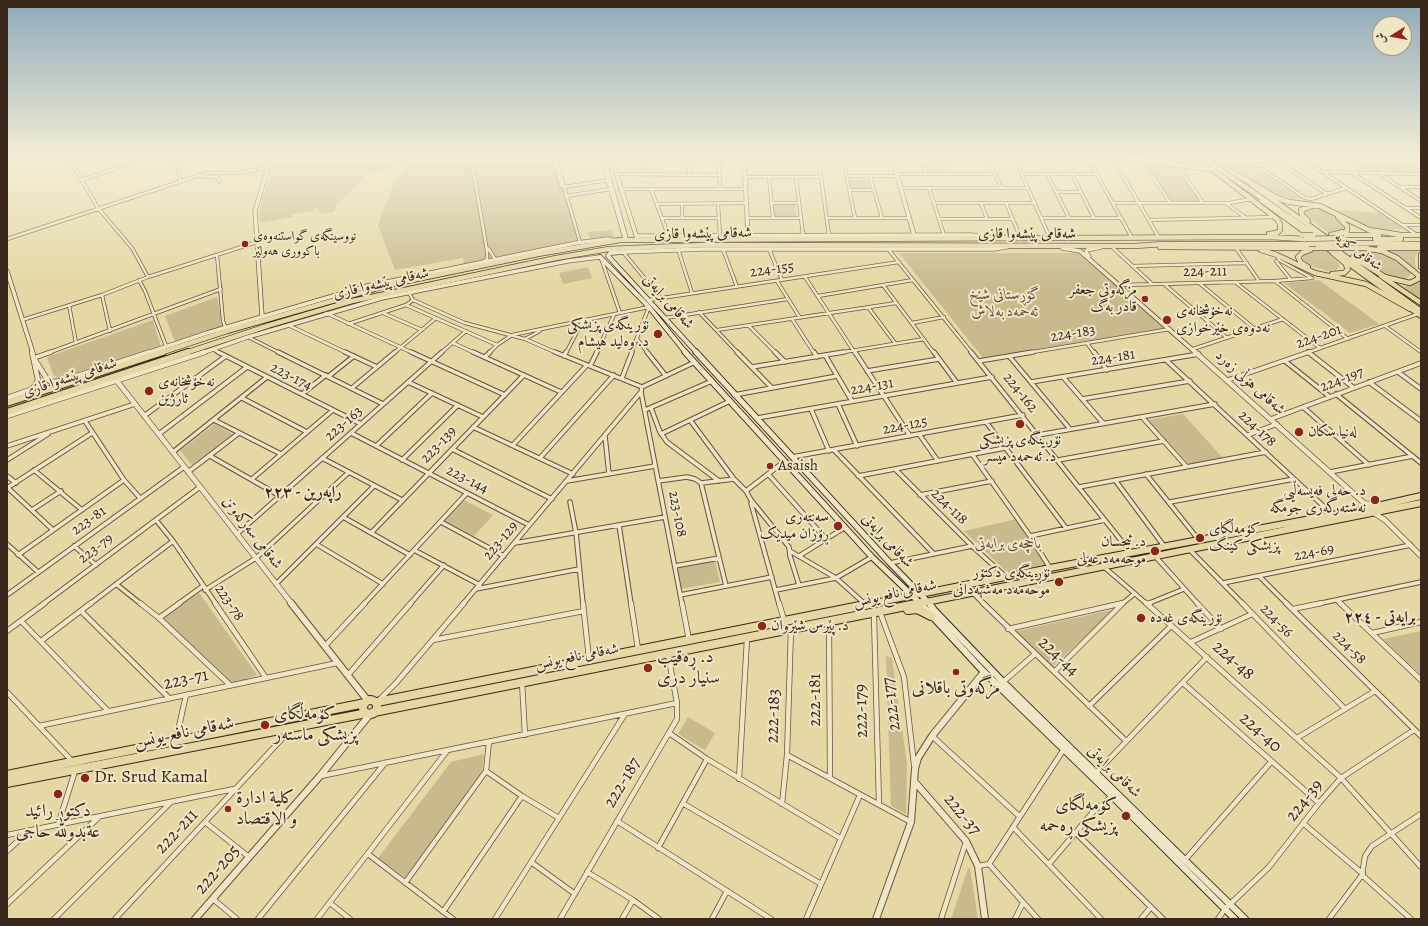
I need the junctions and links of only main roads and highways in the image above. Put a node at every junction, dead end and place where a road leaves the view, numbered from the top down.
1 (1255, 200) edge
2 (1262, 200) edge
3 (1266, 200) edge
4 (1273, 200) edge
5 (1284, 200) edge
6 (1320, 233) junction
7 (1269, 234) junction
8 (707, 235) road end
9 (777, 235) road end
10 (1330, 235) junction
11 (1401, 235) junction
12 (1420, 236) edge
13 (914, 237) junction
14 (1304, 237) junction
15 (699, 238) junction
16 (783, 238) junction
17 (1147, 238) junction
18 (960, 239) junction
19 (1421, 244) edge
20 (900, 246) junction
21 (939, 246) junction
22 (1135, 246) junction
23 (1248, 248) junction
24 (1318, 248) junction
25 (1364, 248) junction
26 (1421, 248) edge
27 (623, 250) junction
28 (1333, 253) junction
29 (1344, 253) junction
30 (1421, 255) edge
31 (600, 257) road end
32 (1353, 257) junction
33 (556, 258) junction
34 (515, 259) junction
35 (568, 261) road end
36 (1363, 265) junction
37 (480, 266) junction
38 (1421, 267) edge
39 (499, 270) junction
40 (459, 278) junction
41 (634, 288) junction
42 (1421, 303) edge
43 (1421, 306) edge
44 (1410, 309) junction
45 (1420, 314) edge
46 (687, 342) junction
47 (680, 346) junction
48 (7, 403) edge
49 (7, 412) edge
50 (1421, 496) edge
51 (1421, 503) edge
52 (1375, 509) junction
53 (1232, 533) junction
54 (1238, 540) junction
55 (919, 594) junction
56 (911, 596) junction
57 (924, 602) junction
58 (930, 616) junction
59 (854, 617) junction
60 (721, 633) junction
61 (723, 643) junction
62 (366, 702) junction
63 (377, 702) junction
64 (371, 713) junction
65 (1065, 747) junction
66 (74, 766) junction
67 (24, 772) junction
68 (7, 775) edge
69 (1094, 775) junction
70 (21, 780) junction
71 (7, 783) edge
72 (1183, 863) junction
73 (1228, 908) junction
74 (1235, 919) edge
75 (1245, 919) edge

1 - 7 main road
2 - 28 main road
3 - 29 main road, شەقامی کۆیە
4 - 6 main road, شەقامی کۆیە
5 - 11 main road
6 - 10 main road
6 - 29 main road, شەقامی کۆیە
7 - 14 main road
7 - 17 main road
8 - 15 main road
9 - 16 main road
10 - 11 main road
10 - 14 main road, bridge
11 - 12 main road
12 - 14 main road, شەقامی پێشەوا قازی, bridge
13 - 16 main road, شەقامی پێشەوا قازی
13 - 18 main road, شەقامی پێشەوا قازی
13 - 20 main road
14 - 17 main road, شەقامی پێشەوا قازی
15 - 16 main road, شەقامی پێشەوا قازی
15 - 34 main road, شەقامی پێشەوا قازی
17 - 18 main road, شەقامی پێشەوا قازی
18 - 21 main road
19 - 22 main road, شەقامی پێشەوا قازی, bridge
20 - 21 main road, شەقامی پێشەوا قازی
20 - 27 main road, شەقامی پێشەوا قازی
21 - 22 main road, شەقامی پێشەوا قازی
22 - 23 main road
23 - 24 main road
23 - 44 main road
24 - 25 main road, bridge
24 - 28 main road
25 - 26 main road
25 - 32 main road
27 - 33 main road, شەقامی پێشەوا قازی
27 - 41 main road, شەقامی برایەتی
28 - 44 main road, شەقامی کۆیە
29 - 32 main road, شەقامی کۆیە
29 - 45 main road, شەقامی کۆیە
30 - 38 main road
31 - 41 main road, شەقامی برایەتی
32 - 36 main road, شەقامی کۆیە
33 - 35 main road
33 - 39 main road, شەقامی پێشەوا قازی
34 - 37 main road, شەقامی پێشەوا قازی
34 - 39 main road
36 - 42 main road, شەقامی کۆیە
36 - 43 main road, شەقامی کۆیە
37 - 40 main road
37 - 48 main road, شەقامی پێشەوا قازی
39 - 40 main road, شەقامی پێشەوا قازی
40 - 49 main road, شەقامی پێشەوا قازی
41 - 46 main road, شەقامی برایەتی
41 - 47 main road, شەقامی برایەتی
44 - 45 main road, شەقامی کۆیە
46 - 47 main road
46 - 55 main road, شەقامی برایەتی
47 - 56 main road, شەقامی برایەتی
50 - 52 main road, شەقامی نافع یونس
51 - 52 main road, شەقامی نافع یونس
52 - 53 main road, شەقامی نافع یونس
52 - 54 main road, شەقامی نافع یونس
53 - 54 main road
53 - 55 main road, شەقامی نافع یونس
54 - 57 main road, شەقامی نافع یونس
55 - 56 main road, شەقامی نافع یونس
55 - 57 main road, شەقامی برایەتی
56 - 57 main road, شەقامی برایەتی
56 - 60 main road, شەقامی نافع یونس
57 - 58 main road, شەقامی برایەتی
57 - 59 main road, شەقامی نافع یونس
57 - 65 main road, شەقامی برایەتی
58 - 59 main road
58 - 65 main road, شەقامی برایەتی
59 - 61 main road, شەقامی نافع یونس
60 - 61 main road
60 - 63 main road, شەقامی نافع یونس
61 - 64 main road, شەقامی نافع یونس
62 - 63 main road, شەقامی نافع یونس
62 - 64 main road
62 - 66 main road, شەقامی نافع یونس
63 - 64 main road
64 - 66 main road, شەقامی نافع یونس
65 - 69 main road, شەقامی برایەتی
66 - 67 main road, شەقامی نافع یونس
66 - 70 main road, شەقامی نافع یونس
67 - 68 main road, شەقامی نافع یونس
67 - 70 main road
69 - 72 main road, شەقامی برایەتی
69 - 72 main road, شەقامی برایەتی
70 - 71 main road, شەقامی نافع یونس
72 - 73 main road, شەقامی برایەتی
73 - 74 main road, شەقامی برایەتی
73 - 75 main road, شەقامی برایەتی

